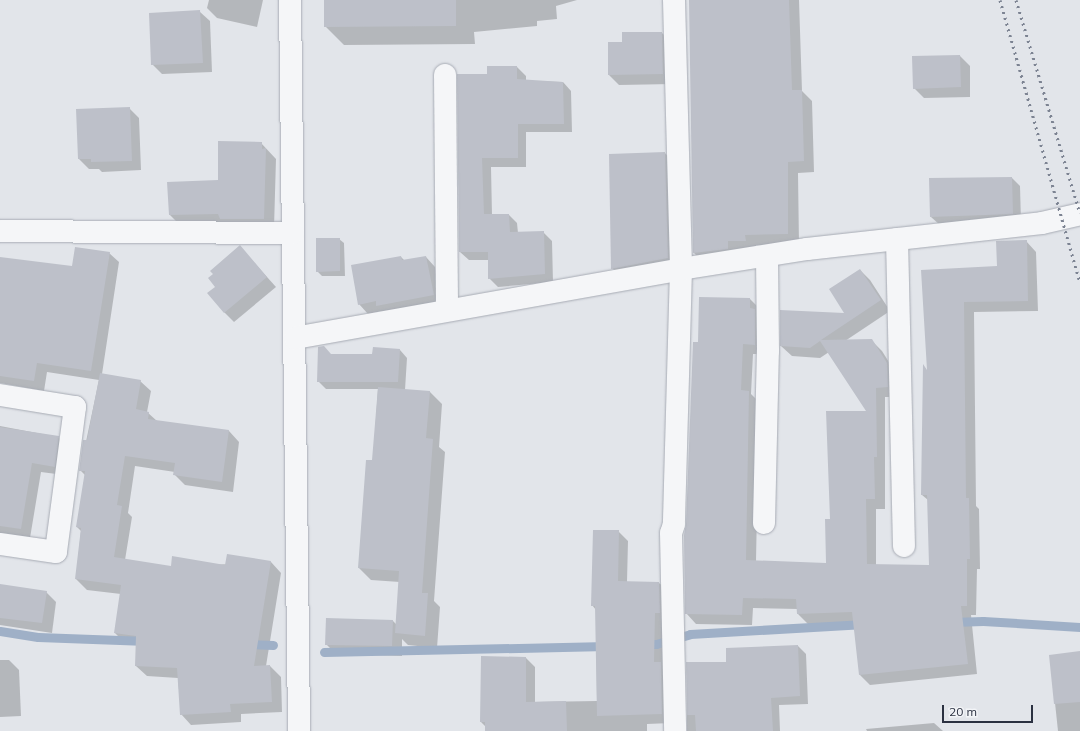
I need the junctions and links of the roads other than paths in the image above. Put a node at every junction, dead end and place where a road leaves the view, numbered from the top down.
1 (290, 0) edge
2 (674, 0) edge
3 (445, 75) dead end
4 (1080, 214) edge
5 (0, 231) edge
6 (293, 234) junction
7 (897, 239) junction
8 (767, 257) junction
9 (680, 269) junction
10 (447, 310) junction
11 (295, 338) junction
12 (0, 395) edge
13 (764, 523) dead end
14 (0, 544) edge
15 (904, 546) dead end
16 (299, 731) edge
17 (675, 731) edge

1 - 6 street
2 - 9 street
3 - 10 street
4 - 7 street
5 - 6 street
6 - 11 street
7 - 8 street
7 - 15 street
8 - 9 street
8 - 13 street
9 - 10 street
9 - 17 street
10 - 11 street
11 - 16 street
12 - 14 street

